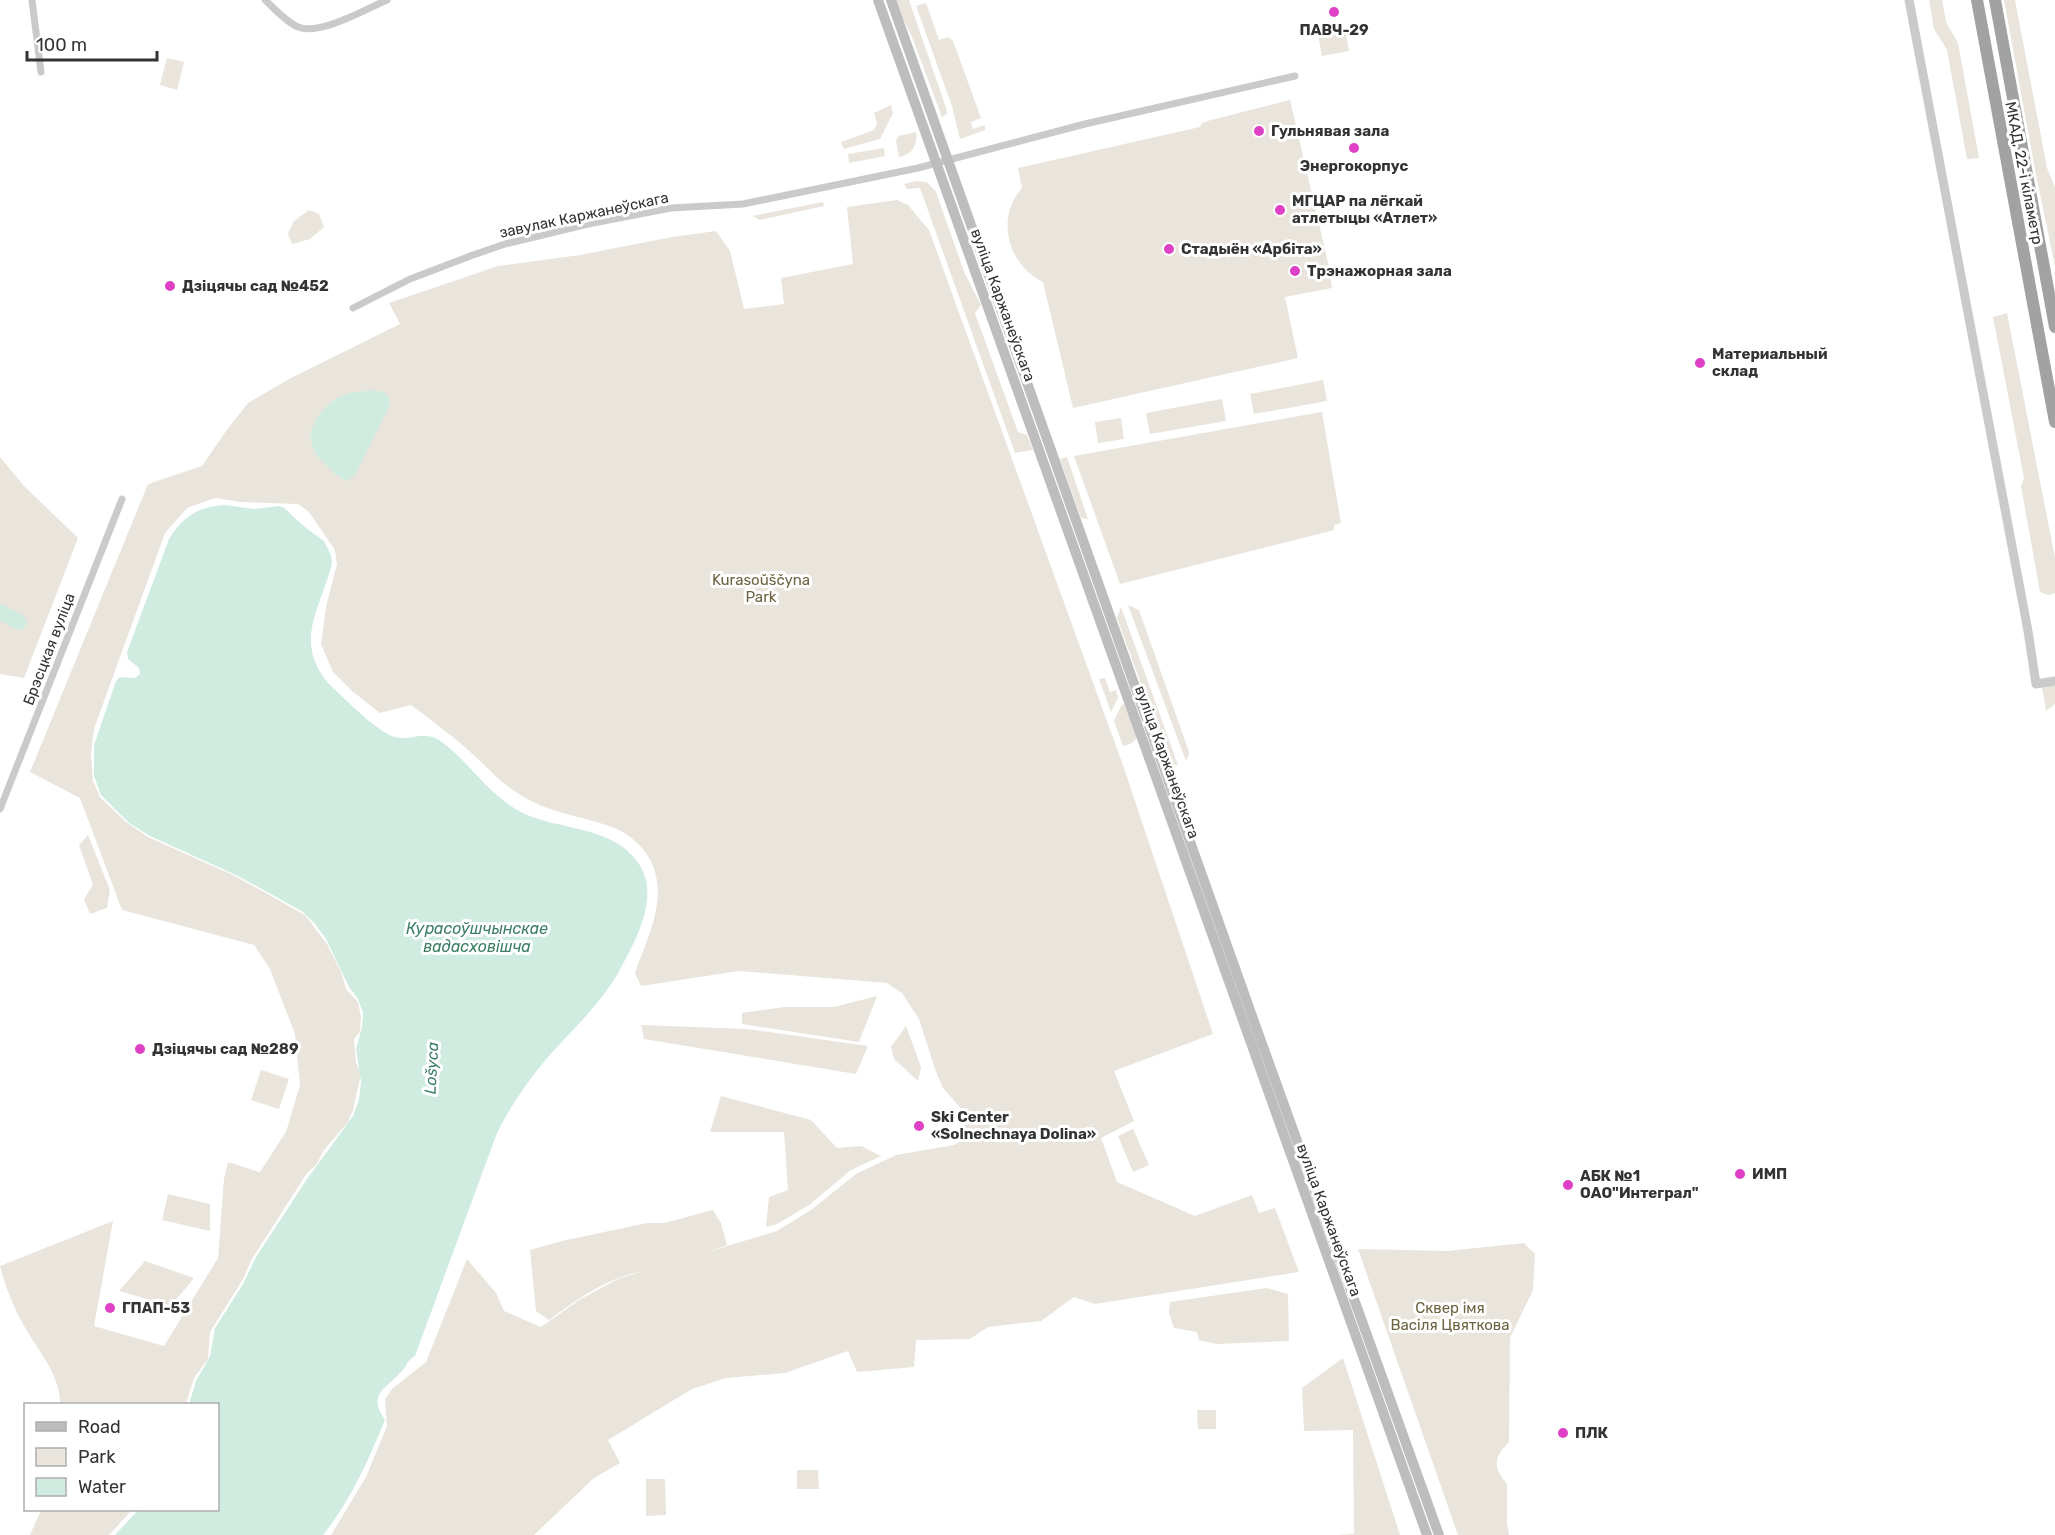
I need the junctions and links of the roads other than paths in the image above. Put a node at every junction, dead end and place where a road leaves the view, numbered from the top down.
1 (32, 0) edge
2 (265, 0) edge
3 (387, 0) edge
4 (878, 0) edge
5 (891, 0) edge
6 (1909, 0) edge
7 (1977, 0) edge
8 (1995, 0) edge
9 (41, 72) dead end
10 (1295, 76) dead end
11 (948, 160) junction
12 (937, 164) junction
13 (353, 308) dead end
14 (2055, 327) edge
15 (2055, 422) edge
16 (1054, 455) junction
17 (1042, 457) junction
18 (122, 499) dead end
19 (1106, 600) junction
20 (1094, 604) junction
21 (2055, 681) edge
22 (1169, 779) junction
23 (1158, 783) junction
24 (0, 809) edge
25 (1252, 1031) junction
26 (1332, 1237) junction
27 (1321, 1242) junction
28 (1345, 1271) junction
29 (1333, 1275) junction
30 (1426, 1535) edge
31 (1439, 1535) edge

1 - 9 street
2 - 3 street
4 - 12 main road, вуліца Каржанеўскага
5 - 11 main road, вуліца Каржанеўскага
6 - 21 street
7 - 15 highway, МКАД, 22-і кіламетр
8 - 14 highway, МКАД, 22-і кіламетр
10 - 11 street, завулак Каржанеўскага
11 - 12 street, завулак Каржанеўскага
11 - 16 main road, вуліца Каржанеўскага
12 - 13 street, завулак Каржанеўскага
12 - 17 main road, вуліца Каржанеўскага
16 - 17 street
16 - 19 main road, вуліца Каржанеўскага
17 - 20 main road, вуліца Каржанеўскага
18 - 24 street, Брэсцкая вуліца
19 - 20 street
19 - 22 main road, вуліца Каржанеўскага
20 - 23 main road, вуліца Каржанеўскага
22 - 23 street
22 - 25 main road, вуліца Каржанеўскага
23 - 25 main road, вуліца Каржанеўскага
25 - 26 main road, вуліца Каржанеўскага
25 - 27 main road, вуліца Каржанеўскага
26 - 27 street
26 - 28 main road, вуліца Каржанеўскага
27 - 29 main road, вуліца Каржанеўскага
28 - 29 street
28 - 31 main road, вуліца Каржанеўскага
29 - 30 main road, вуліца Каржанеўскага

